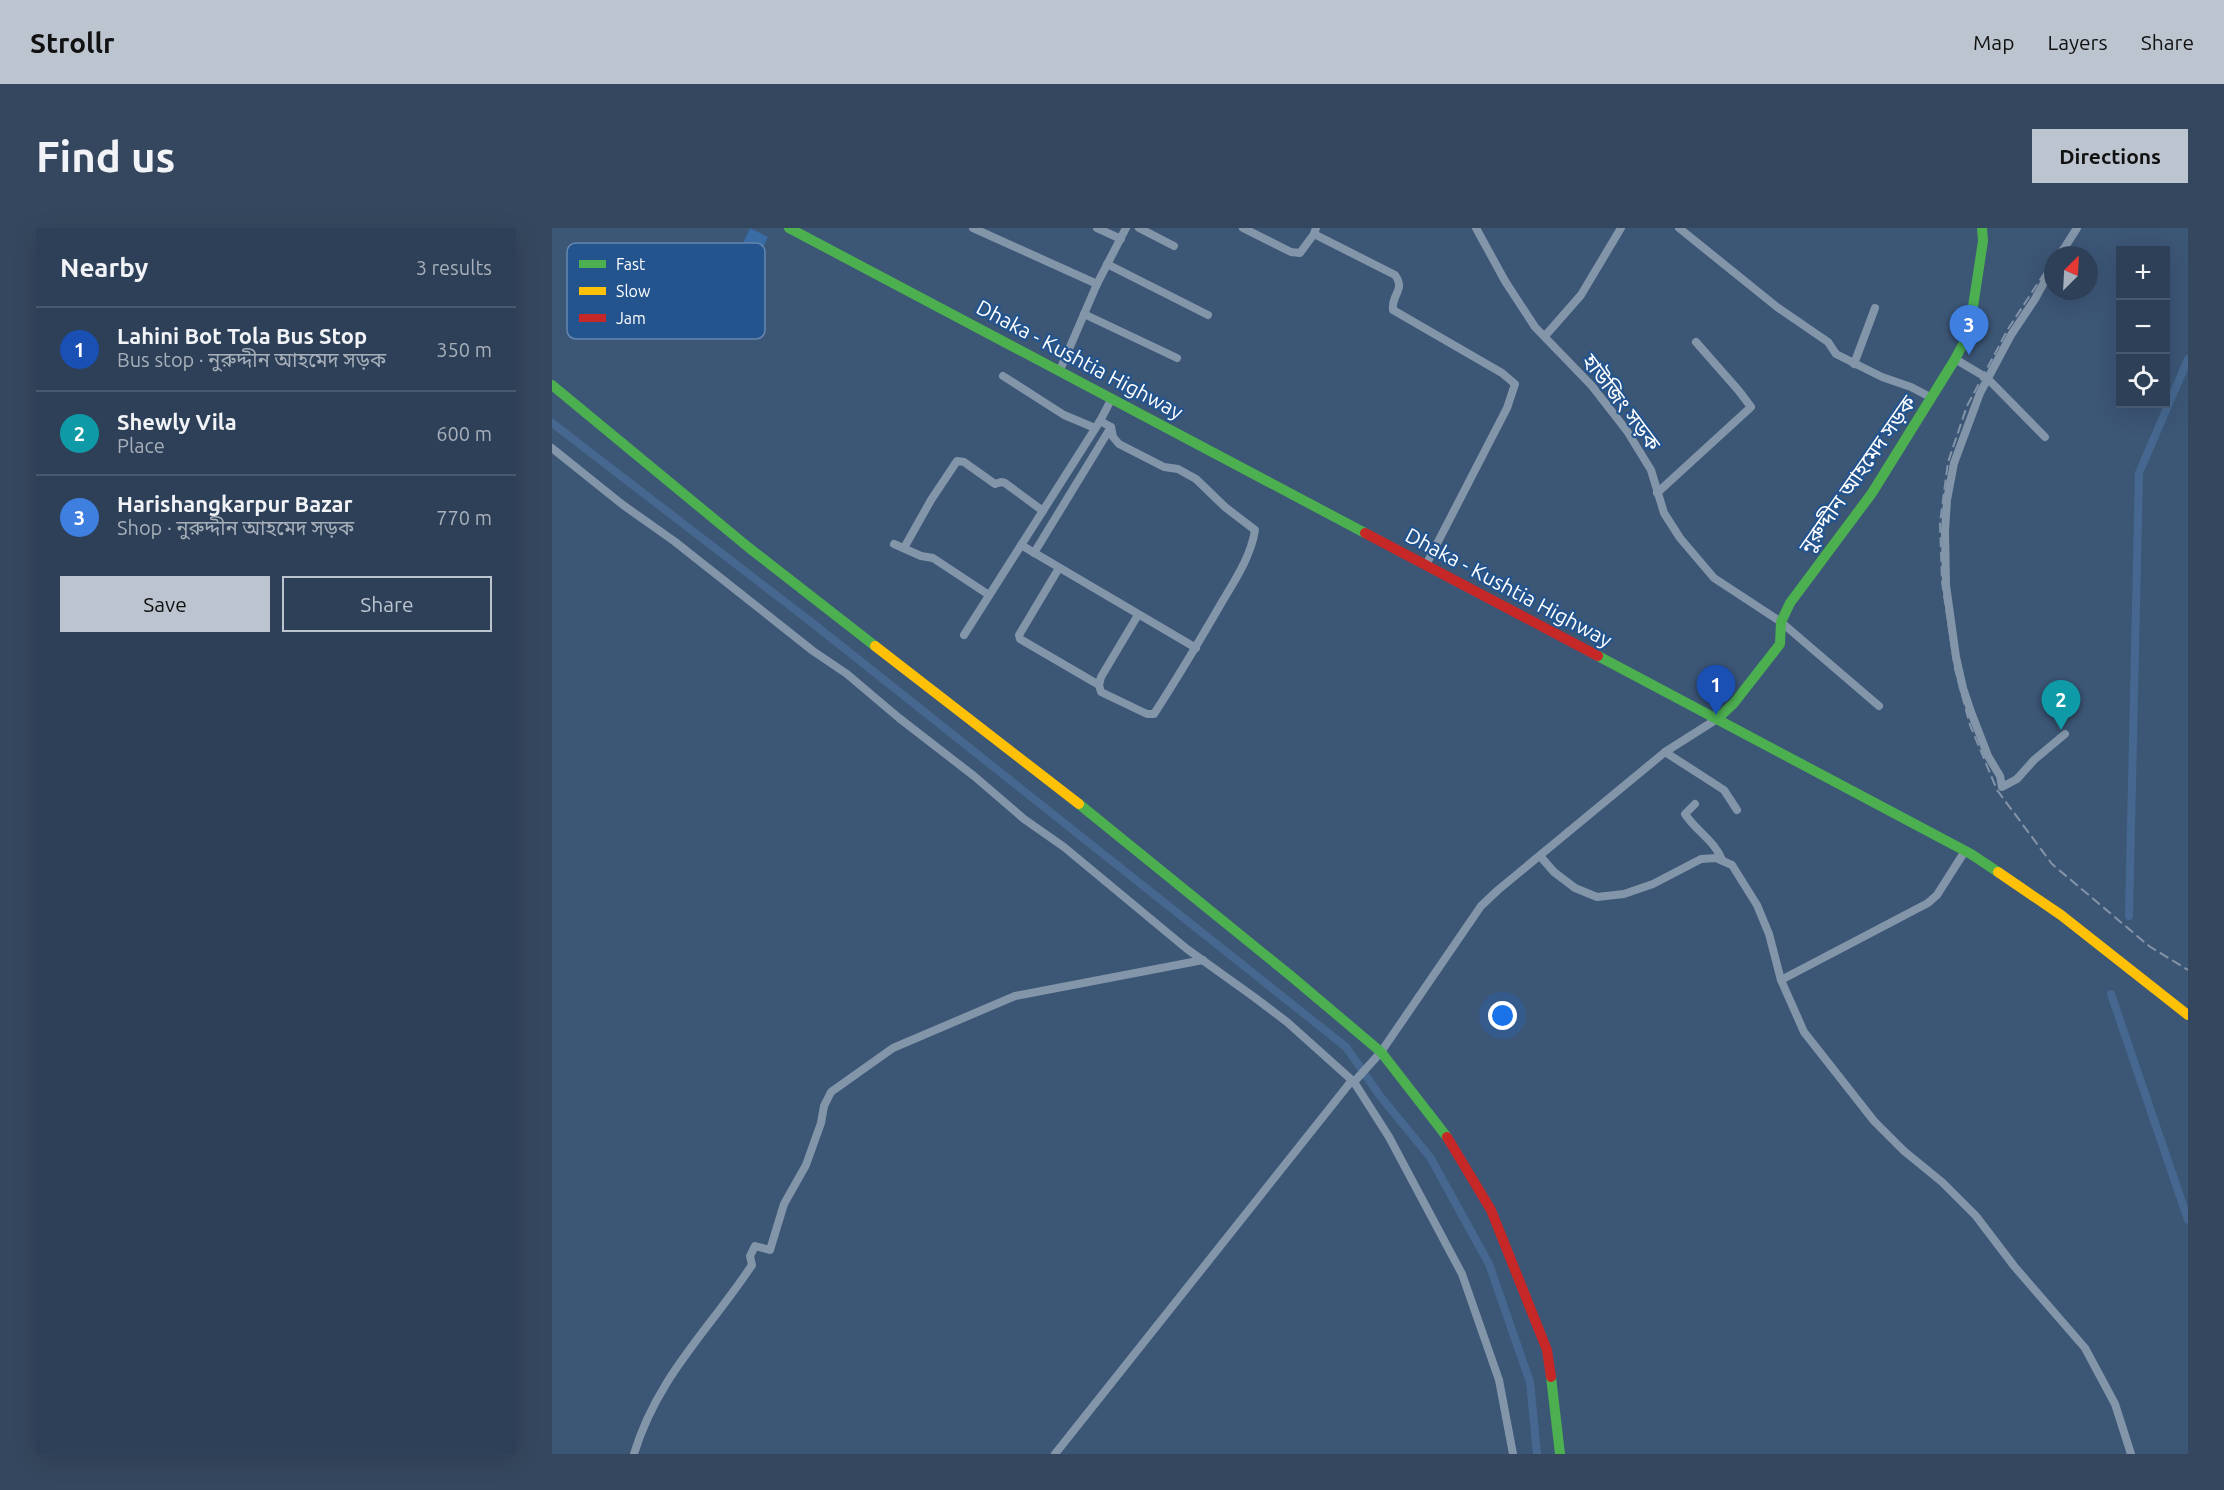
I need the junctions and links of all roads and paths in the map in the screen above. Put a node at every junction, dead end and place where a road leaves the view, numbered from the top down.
1 (789, 228) edge
2 (973, 228) edge
3 (1097, 228) edge
4 (1126, 228) edge
5 (1139, 228) edge
6 (1243, 228) edge
7 (1476, 228) edge
8 (1621, 228) edge
9 (1678, 228) edge
10 (1982, 228) edge
11 (2077, 228) edge
12 (1315, 231) edge
13 (1120, 239) junction
14 (1174, 246) dead end
15 (2066, 246) edge
16 (1107, 264) junction
17 (2044, 281) edge
18 (1097, 284) junction
19 (1875, 308) dead end
20 (1084, 314) junction
21 (1208, 315) dead end
22 (1545, 336) junction
23 (1696, 342) dead end
24 (1177, 358) dead end
25 (1955, 359) junction
26 (1854, 364) junction
27 (1060, 370) junction
28 (1003, 376) dead end
29 (1987, 378) junction
30 (552, 385) edge
31 (1112, 398) junction
32 (1932, 398) junction
33 (1097, 424) junction
34 (1110, 427) junction
35 (2045, 437) dead end
36 (552, 448) edge
37 (1657, 493) junction
38 (1043, 511) junction
39 (894, 544) dead end
40 (1021, 545) junction
41 (904, 548) junction
42 (1034, 553) junction
43 (1426, 565) junction
44 (1059, 568) junction
45 (989, 595) junction
46 (1138, 615) junction
47 (1781, 622) junction
48 (964, 635) dead end
49 (1196, 648) junction
50 (1099, 685) junction
51 (1880, 706) dead end
52 (1717, 719) junction
53 (2065, 734) dead end
54 (1665, 752) junction
55 (1695, 804) dead end
56 (1737, 810) dead end
57 (1965, 851) junction
58 (1540, 856) junction
59 (1722, 860) junction
60 (1203, 960) junction
61 (1781, 980) junction
62 (2188, 1015) edge
63 (1381, 1052) junction
64 (1354, 1082) junction
65 (634, 1454) edge
66 (1055, 1454) edge
67 (1513, 1454) edge
68 (1560, 1454) edge
69 (2132, 1454) edge

1 - 27 main road, Dhaka - Kushtia Highway
2 - 18 street
3 - 13 street
4 - 13 street
5 - 14 street
6 - 12 street
7 - 22 street, হাউজিং সড়ক
8 - 22 street
9 - 26 street
10 - 25 main road, নুরুদ্দীন আহমেদ সড়ক
11 - 15 street
12 - 43 street
13 - 16 street
16 - 18 street
16 - 21 street
17 - 29 street
18 - 20 street
19 - 26 street
20 - 24 street
20 - 27 street
22 - 37 street, হাউজিং সড়ক
23 - 37 street
25 - 29 street
25 - 32 main road, নুরুদ্দীন আহমেদ সড়ক
26 - 32 street
27 - 31 main road, Dhaka - Kushtia Highway
28 - 33 street
29 - 35 street
29 - 53 street
30 - 63 main road
31 - 33 street
31 - 43 main road, Dhaka - Kushtia Highway
32 - 47 main road, নুরুদ্দীন আহমেদ সড়ক
33 - 34 street
33 - 38 street
34 - 42 street
34 - 49 street
36 - 60 street
37 - 47 street, হাউজিং সড়ক
38 - 40 street
38 - 41 street
39 - 41 street
40 - 42 street
40 - 45 street
41 - 45 street
42 - 44 street
43 - 52 main road, Dhaka - Kushtia Highway
44 - 46 street
44 - 50 street
45 - 48 street
46 - 49 street
46 - 50 street
47 - 51 street, হাউজিং সড়ক
47 - 52 main road, নুরুদ্দীন আহমেদ সড়ক
49 - 50 street
52 - 54 street
52 - 57 main road, Dhaka - Kushtia Highway
54 - 56 street
54 - 58 street
55 - 59 street
57 - 61 street
57 - 62 main road, Dhaka - Kushtia Highway
58 - 59 street
58 - 63 street
59 - 61 street
60 - 64 street
60 - 65 street
61 - 69 street
63 - 64 street
63 - 68 main road
64 - 66 street
64 - 67 street

